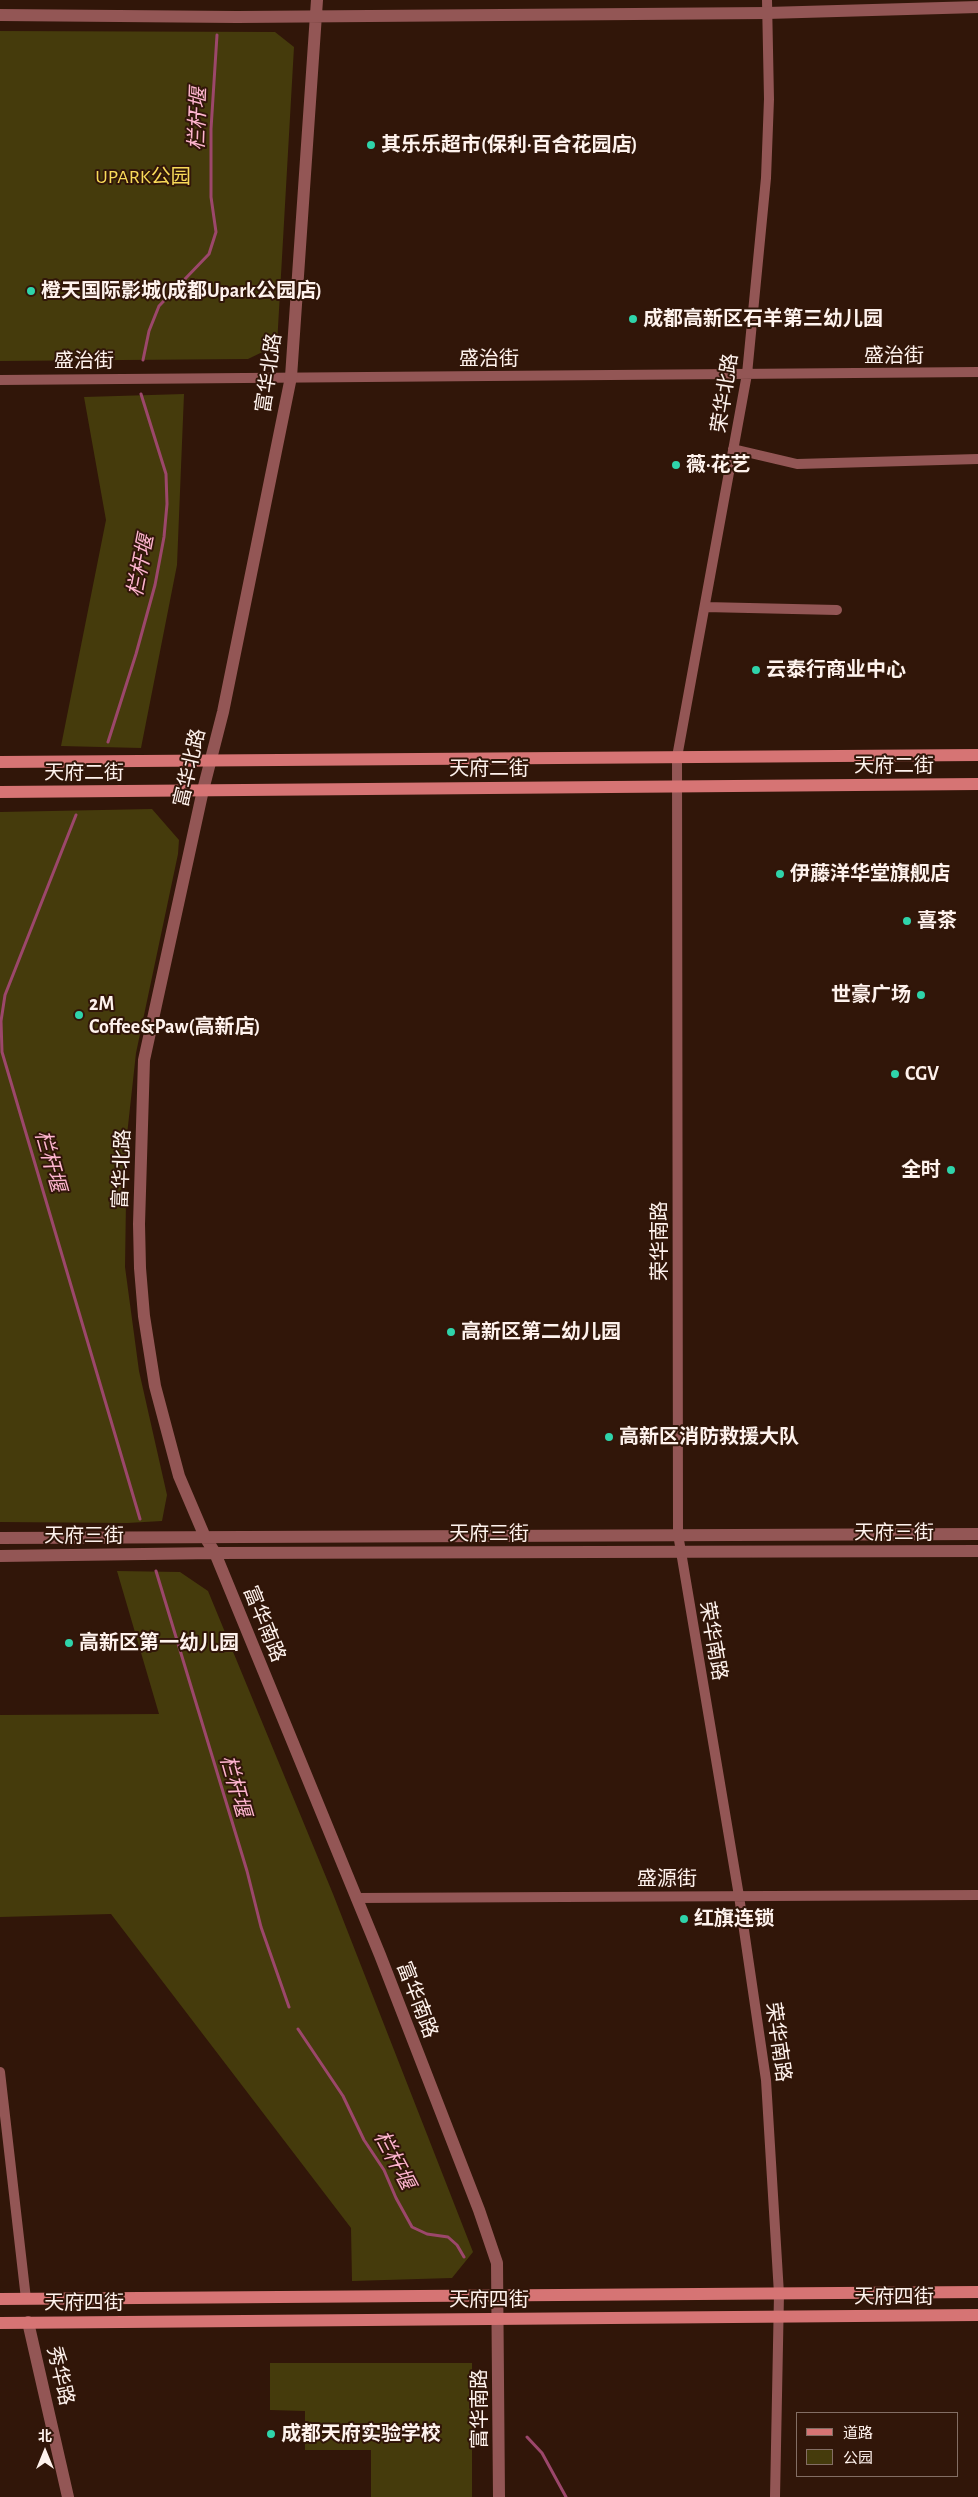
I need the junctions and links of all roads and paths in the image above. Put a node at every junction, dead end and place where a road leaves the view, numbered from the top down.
1 (317, 0) edge
2 (767, 0) edge
3 (978, 7) edge
4 (767, 13) junction
5 (0, 15) edge
6 (316, 15) junction
7 (978, 372) edge
8 (747, 374) junction
9 (291, 377) junction
10 (0, 380) edge
11 (733, 449) junction
12 (978, 458) edge
13 (705, 607) junction
14 (837, 610) dead end
15 (978, 755) edge
16 (677, 757) junction
17 (210, 761) junction
18 (0, 762) edge
19 (978, 784) edge
20 (678, 787) junction
21 (203, 790) junction
22 (0, 792) edge
23 (678, 1534) junction
24 (978, 1534) edge
25 (205, 1537) junction
26 (0, 1538) edge
27 (215, 1552) junction
28 (680, 1552) junction
29 (978, 1552) edge
30 (0, 1556) edge
31 (978, 1894) edge
32 (739, 1896) junction
33 (356, 1898) junction
34 (0, 2072) edge
35 (978, 2292) edge
36 (778, 2294) junction
37 (498, 2296) junction
38 (0, 2299) edge
39 (26, 2299) junction
40 (978, 2316) edge
41 (778, 2317) junction
42 (498, 2319) junction
43 (28, 2322) junction
44 (0, 2323) edge
45 (68, 2497) edge
46 (499, 2497) edge
47 (775, 2497) edge

1 - 6 street, 富华北路
2 - 4 street, 荣华北路
3 - 4 street
4 - 6 street
4 - 8 street, 荣华北路
5 - 6 street
6 - 9 street, 富华北路
7 - 8 street, 盛治街
8 - 9 street, 盛治街
8 - 11 street, 荣华北路
9 - 10 street, 盛治街
9 - 17 street, 富华北路
11 - 12 street
11 - 13 street, 荣华北路
13 - 14 street
13 - 16 street, 荣华北路
15 - 16 main road, 天府二街
16 - 17 main road, 天府二街
16 - 20 street, 荣华北路
17 - 18 main road, 天府二街
17 - 21 street, 富华北路
19 - 20 main road, 天府二街
20 - 21 main road, 天府二街
20 - 23 street, 荣华南路
21 - 22 main road, 天府二街
21 - 25 street, 富华北路
23 - 24 street, 天府三街
23 - 25 street, 天府三街
23 - 28 street, 荣华南路
25 - 26 street, 天府三街
25 - 27 street, 富华南路
27 - 28 street, 天府三街
27 - 30 street, 天府三街
27 - 33 street, 富华南路
28 - 29 street, 天府三街
28 - 32 street, 荣华南路
31 - 32 street, 盛源街
32 - 33 street, 盛源街
32 - 36 street, 荣华南路
33 - 37 street, 富华南路
34 - 39 street
35 - 36 main road, 天府四街
36 - 37 main road, 天府四街
36 - 41 street, 荣华南路
37 - 39 main road, 天府四街
37 - 42 street, 富华南路
38 - 39 main road, 天府四街
40 - 41 main road, 天府四街
41 - 42 main road, 天府四街
41 - 47 street, 荣华南路
42 - 43 main road, 天府四街
42 - 46 street, 富华南路
43 - 44 main road, 天府四街
43 - 45 street, 秀华路

